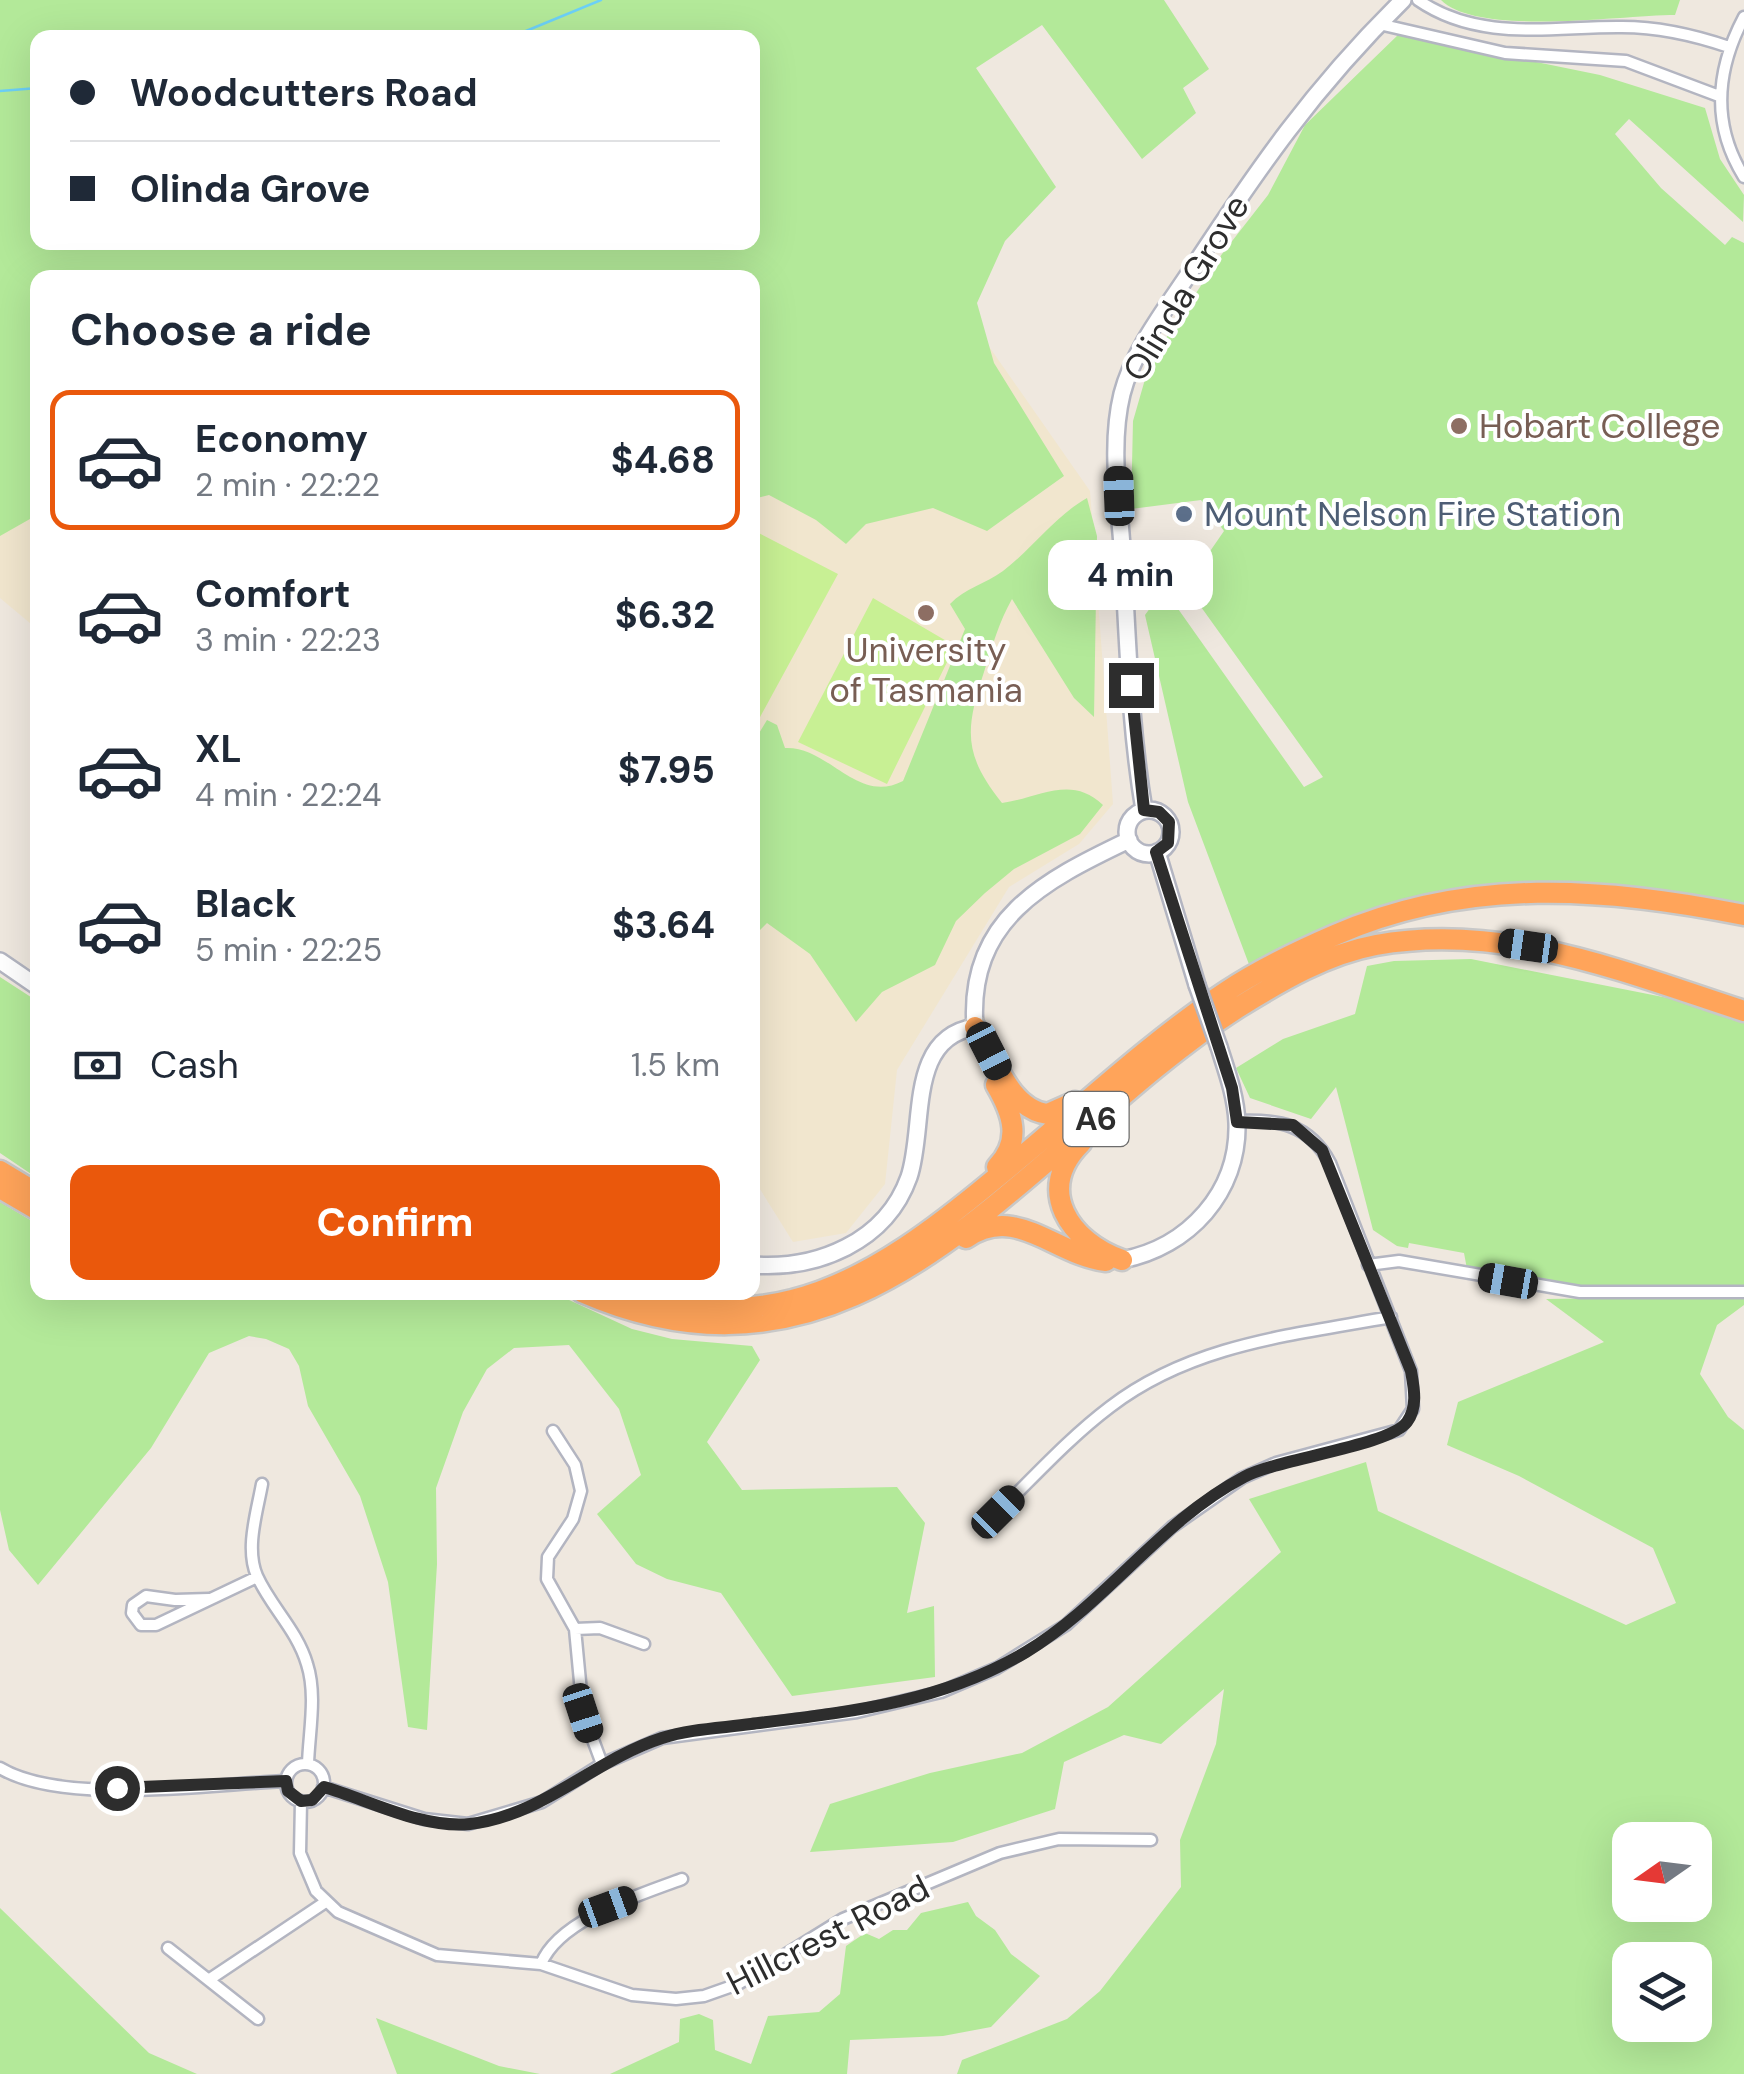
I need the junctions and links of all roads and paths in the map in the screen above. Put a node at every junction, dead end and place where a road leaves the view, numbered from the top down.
1 (1403, 0) edge
2 (1418, 0) edge
3 (1744, 17) edge
4 (1379, 24) junction
5 (1729, 47) junction
6 (1719, 96) junction
7 (1744, 176) edge
8 (1124, 571) junction
9 (1176, 588) dead end
10 (1144, 810) junction
11 (1129, 840) junction
12 (1156, 852) junction
13 (1744, 916) edge
14 (1295, 953) junction
15 (0, 961) edge
16 (1621, 971) junction
17 (30, 982) edge
18 (1744, 1010) edge
19 (975, 1028) junction
20 (1237, 1122) junction
21 (0, 1170) edge
22 (0, 1188) edge
23 (30, 1189) edge
24 (30, 1205) edge
25 (1122, 1260) junction
26 (760, 1265) edge
27 (1368, 1265) junction
28 (866, 1272) junction
29 (888, 1282) junction
30 (1744, 1292) edge
31 (606, 1300) edge
32 (655, 1300) edge
33 (1391, 1317) junction
34 (552, 1431) dead end
35 (262, 1484) dead end
36 (998, 1512) dead end
37 (258, 1577) junction
38 (210, 1599) junction
39 (575, 1629) junction
40 (644, 1644) dead end
41 (308, 1764) junction
42 (602, 1764) junction
43 (0, 1768) edge
44 (286, 1781) junction
45 (324, 1787) junction
46 (301, 1801) junction
47 (1151, 1840) dead end
48 (682, 1880) dead end
49 (324, 1903) junction
50 (168, 1948) dead end
51 (542, 1964) junction
52 (210, 1979) junction
53 (258, 2020) dead end

1 - 4 main road, Olinda Grove
2 - 5 street
3 - 5 street
4 - 6 street
4 - 8 main road, Olinda Grove
5 - 6 street
6 - 7 street
8 - 9 street
8 - 10 main road, Olinda Grove
10 - 11 main road
10 - 12 main road
11 - 12 main road
11 - 19 main road
12 - 20 main road, bridge
13 - 14 highway, A6
14 - 19 highway
14 - 28 highway, A6
15 - 17 main road
16 - 18 highway, A6
16 - 25 highway
16 - 29 highway, A6
19 - 26 main road
19 - 28 highway
20 - 25 main road
20 - 27 street
21 - 23 highway
22 - 24 highway
25 - 29 highway
27 - 30 street
27 - 33 street
28 - 32 highway, A6
29 - 31 highway, A6
33 - 36 street
33 - 42 street
34 - 39 street
35 - 37 street
37 - 38 street
37 - 41 street
38 - 38 street
39 - 40 street
39 - 42 street
41 - 44 street
41 - 45 street
42 - 45 street
43 - 44 street
44 - 46 street
45 - 46 street
46 - 49 street
47 - 51 street, Hillcrest Road
48 - 51 street
49 - 51 street, Hillcrest Road
49 - 52 street
50 - 52 street
52 - 53 street

